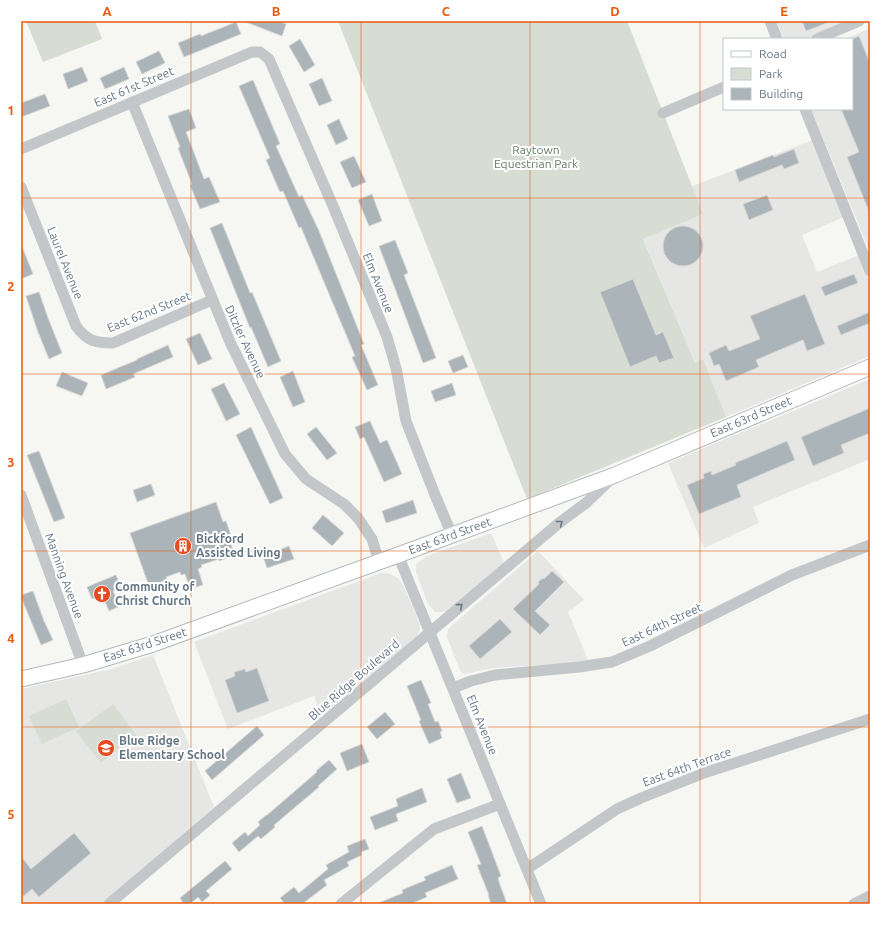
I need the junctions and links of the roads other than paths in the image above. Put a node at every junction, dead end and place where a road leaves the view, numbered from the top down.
1 (770, 21) edge
2 (859, 21) edge
3 (777, 38) edge
4 (819, 38) edge
5 (256, 52) joint
6 (723, 87) edge
7 (132, 102) junction
8 (805, 110) edge
9 (663, 113) dead end
10 (21, 149) edge
11 (21, 187) edge
12 (870, 271) edge
13 (212, 300) junction
14 (95, 342) joint
15 (870, 366) edge
16 (614, 475) junction
17 (21, 495) edge
18 (452, 535) junction
19 (870, 545) edge
20 (398, 555) junction
21 (379, 562) junction
22 (430, 631) junction
23 (83, 665) junction
24 (21, 679) edge
25 (453, 688) junction
26 (870, 719) edge
27 (500, 804) junction
28 (527, 869) junction
29 (870, 896) edge
30 (109, 904) edge
31 (341, 904) edge
32 (541, 904) edge
33 (854, 904) edge

1 - 3 street
2 - 4 street
5 - 7 street, East 61st Street
5 - 18 street, Elm Avenue
6 - 9 street
7 - 10 street, East 61st Street
7 - 13 street, Ditzler Avenue
8 - 12 street
11 - 14 street, Laurel Avenue
13 - 14 street, East 62nd Street
13 - 21 street, Ditzler Avenue
15 - 16 main road, East 63rd Street
16 - 18 main road, East 63rd Street
22 -> 16 street, Blue Ridge Boulevard
17 - 23 street, Manning Avenue
18 - 20 main road, East 63rd Street
19 - 25 street, East 64th Street
20 - 21 main road, East 63rd Street
20 - 22 street, Elm Avenue
21 - 23 main road, East 63rd Street
22 - 25 street, Elm Avenue
22 - 30 street, Blue Ridge Boulevard
23 - 24 main road, East 63rd Street
25 - 27 street, Elm Avenue
26 - 28 street, East 64th Terrace
27 - 28 street, Elm Avenue
27 - 31 street
28 - 32 street, Elm Avenue
29 - 33 street

